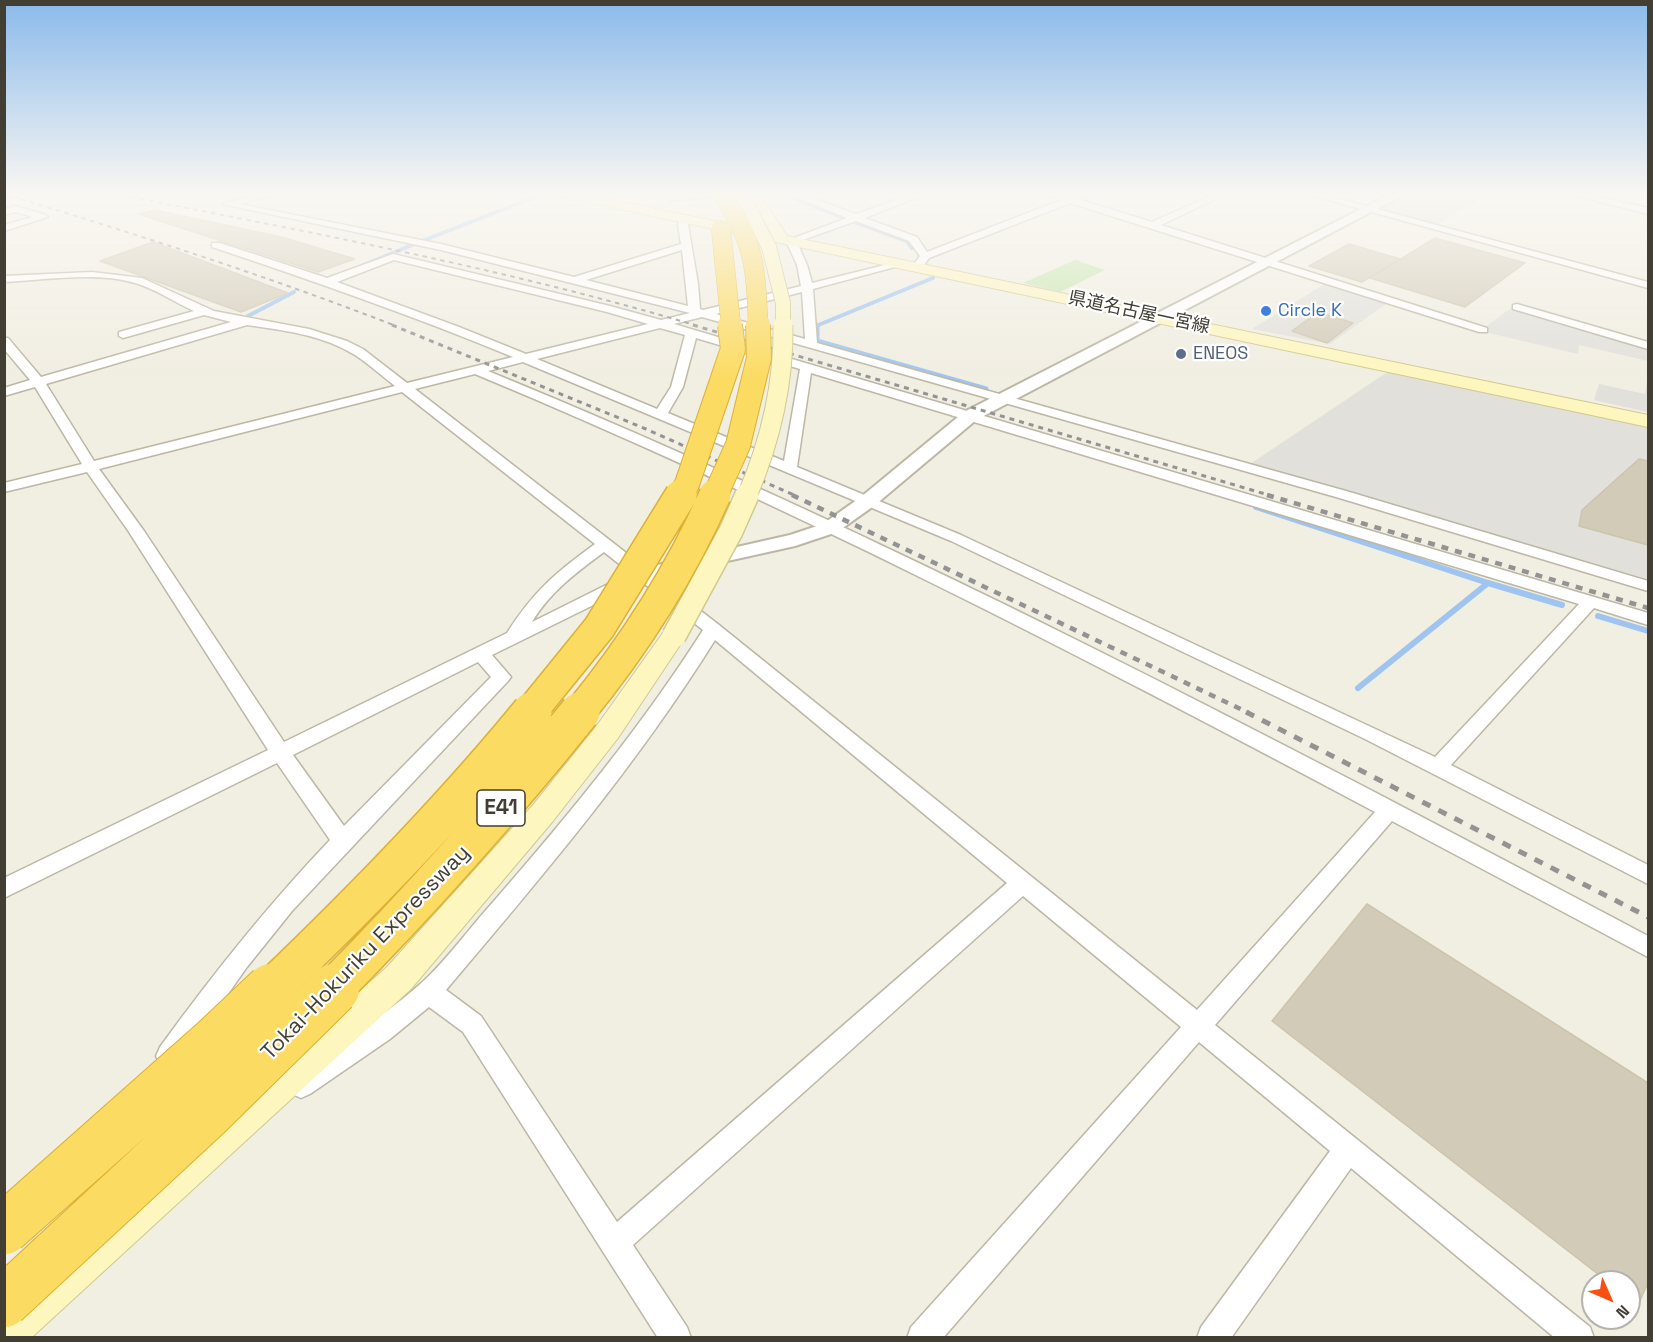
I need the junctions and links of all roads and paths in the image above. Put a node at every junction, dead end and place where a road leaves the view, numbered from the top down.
1 (245, 255) edge
2 (472, 255) edge
3 (657, 255) edge
4 (687, 255) edge
5 (729, 255) edge
6 (751, 255) edge
7 (772, 255) edge
8 (796, 255) edge
9 (871, 255) edge
10 (914, 255) edge
11 (933, 255) edge
12 (1243, 255) edge
13 (1286, 255) edge
14 (1535, 255) edge
15 (914, 262) junction
16 (1270, 263) junction
17 (4, 279) edge
18 (576, 280) junction
19 (327, 282) junction
20 (1648, 285) edge
21 (807, 289) junction
22 (1517, 307) dead end
23 (204, 312) junction
24 (699, 312) junction
25 (1160, 318) junction
26 (249, 321) junction
27 (663, 324) junction
28 (1483, 330) dead end
29 (123, 334) dead end
30 (691, 334) junction
31 (4, 340) edge
32 (811, 345) junction
33 (1648, 346) edge
34 (527, 358) junction
35 (806, 367) junction
36 (478, 371) junction
37 (38, 382) junction
38 (402, 387) junction
39 (4, 392) edge
40 (1000, 399) junction
41 (660, 414) junction
42 (970, 416) junction
43 (1648, 421) edge
44 (89, 465) junction
45 (790, 468) junction
46 (4, 488) edge
47 (868, 501) junction
48 (830, 528) junction
49 (604, 544) junction
50 (642, 574) junction
51 (1648, 586) edge
52 (1590, 602) junction
53 (1648, 620) edge
54 (712, 629) junction
55 (513, 638) junction
56 (481, 654) junction
57 (280, 752) junction
58 (1438, 767) junction
59 (1390, 809) junction
60 (343, 841) junction
61 (1648, 875) edge
62 (1022, 883) junction
63 (4, 889) edge
64 (1648, 947) edge
65 (414, 985) junction
66 (1200, 1026) junction
67 (1349, 1148) junction
68 (77, 1181) junction
69 (4, 1224) edge
70 (4, 1229) edge
71 (614, 1243) junction
72 (4, 1302) edge
73 (4, 1333) edge
74 (676, 1338) edge
75 (922, 1338) edge
76 (1212, 1338) edge
77 (1579, 1338) edge

1 - 19 street
2 - 18 street
3 - 18 street
4 - 24 street
5 - 70 highway, Tokai-Hokuriku Expressway / E41, bridge
6 - 72 highway, Tokai-Hokuriku Expressway / E41, bridge
7 - 65 main road, bridge
8 - 21 street
9 - 15 main road, 県道名古屋一宮線
10 - 15 street
11 - 15 street
12 - 16 street
13 - 16 street
14 - 20 street
15 - 21 street
15 - 25 main road, 県道名古屋一宮線
16 - 25 street
16 - 28 street
17 - 23 street
18 - 24 street
19 - 27 street
19 - 34 street
21 - 24 street
21 - 32 street
22 - 33 street
23 - 26 street
23 - 29 street
24 - 27 street
24 - 32 street
25 - 40 street
25 - 43 main road, 県道名古屋一宮線
26 - 37 street
26 - 38 street
27 - 30 street
27 - 34 street
30 - 35 street
30 - 41 street
31 - 37 street
32 - 40 street
34 - 36 street
34 - 41 street
35 - 42 street
35 - 45 street
36 - 38 street
36 - 48 street
37 - 39 street
37 - 44 street
38 - 44 street
38 - 49 street
40 - 42 street
40 - 51 street
41 - 45 street
42 - 47 street
42 - 52 street
44 - 46 street
44 - 57 street
45 - 47 street
47 - 48 street
47 - 58 street
48 - 50 street
48 - 59 street
49 - 50 street
49 - 55 street
50 - 54 street
50 - 55 street
52 - 53 street
52 - 58 street
54 - 62 street
54 - 65 street
55 - 56 street
56 - 57 street
56 - 60 street
57 - 60 street
57 - 63 street
58 - 61 street
59 - 64 street
59 - 66 street
60 - 68 street
62 - 66 street
62 - 71 street
65 - 68 main road
65 - 71 street
65 - 73 main road
66 - 67 street
66 - 75 street
67 - 76 street
67 - 77 street
68 - 69 main road
71 - 74 street

